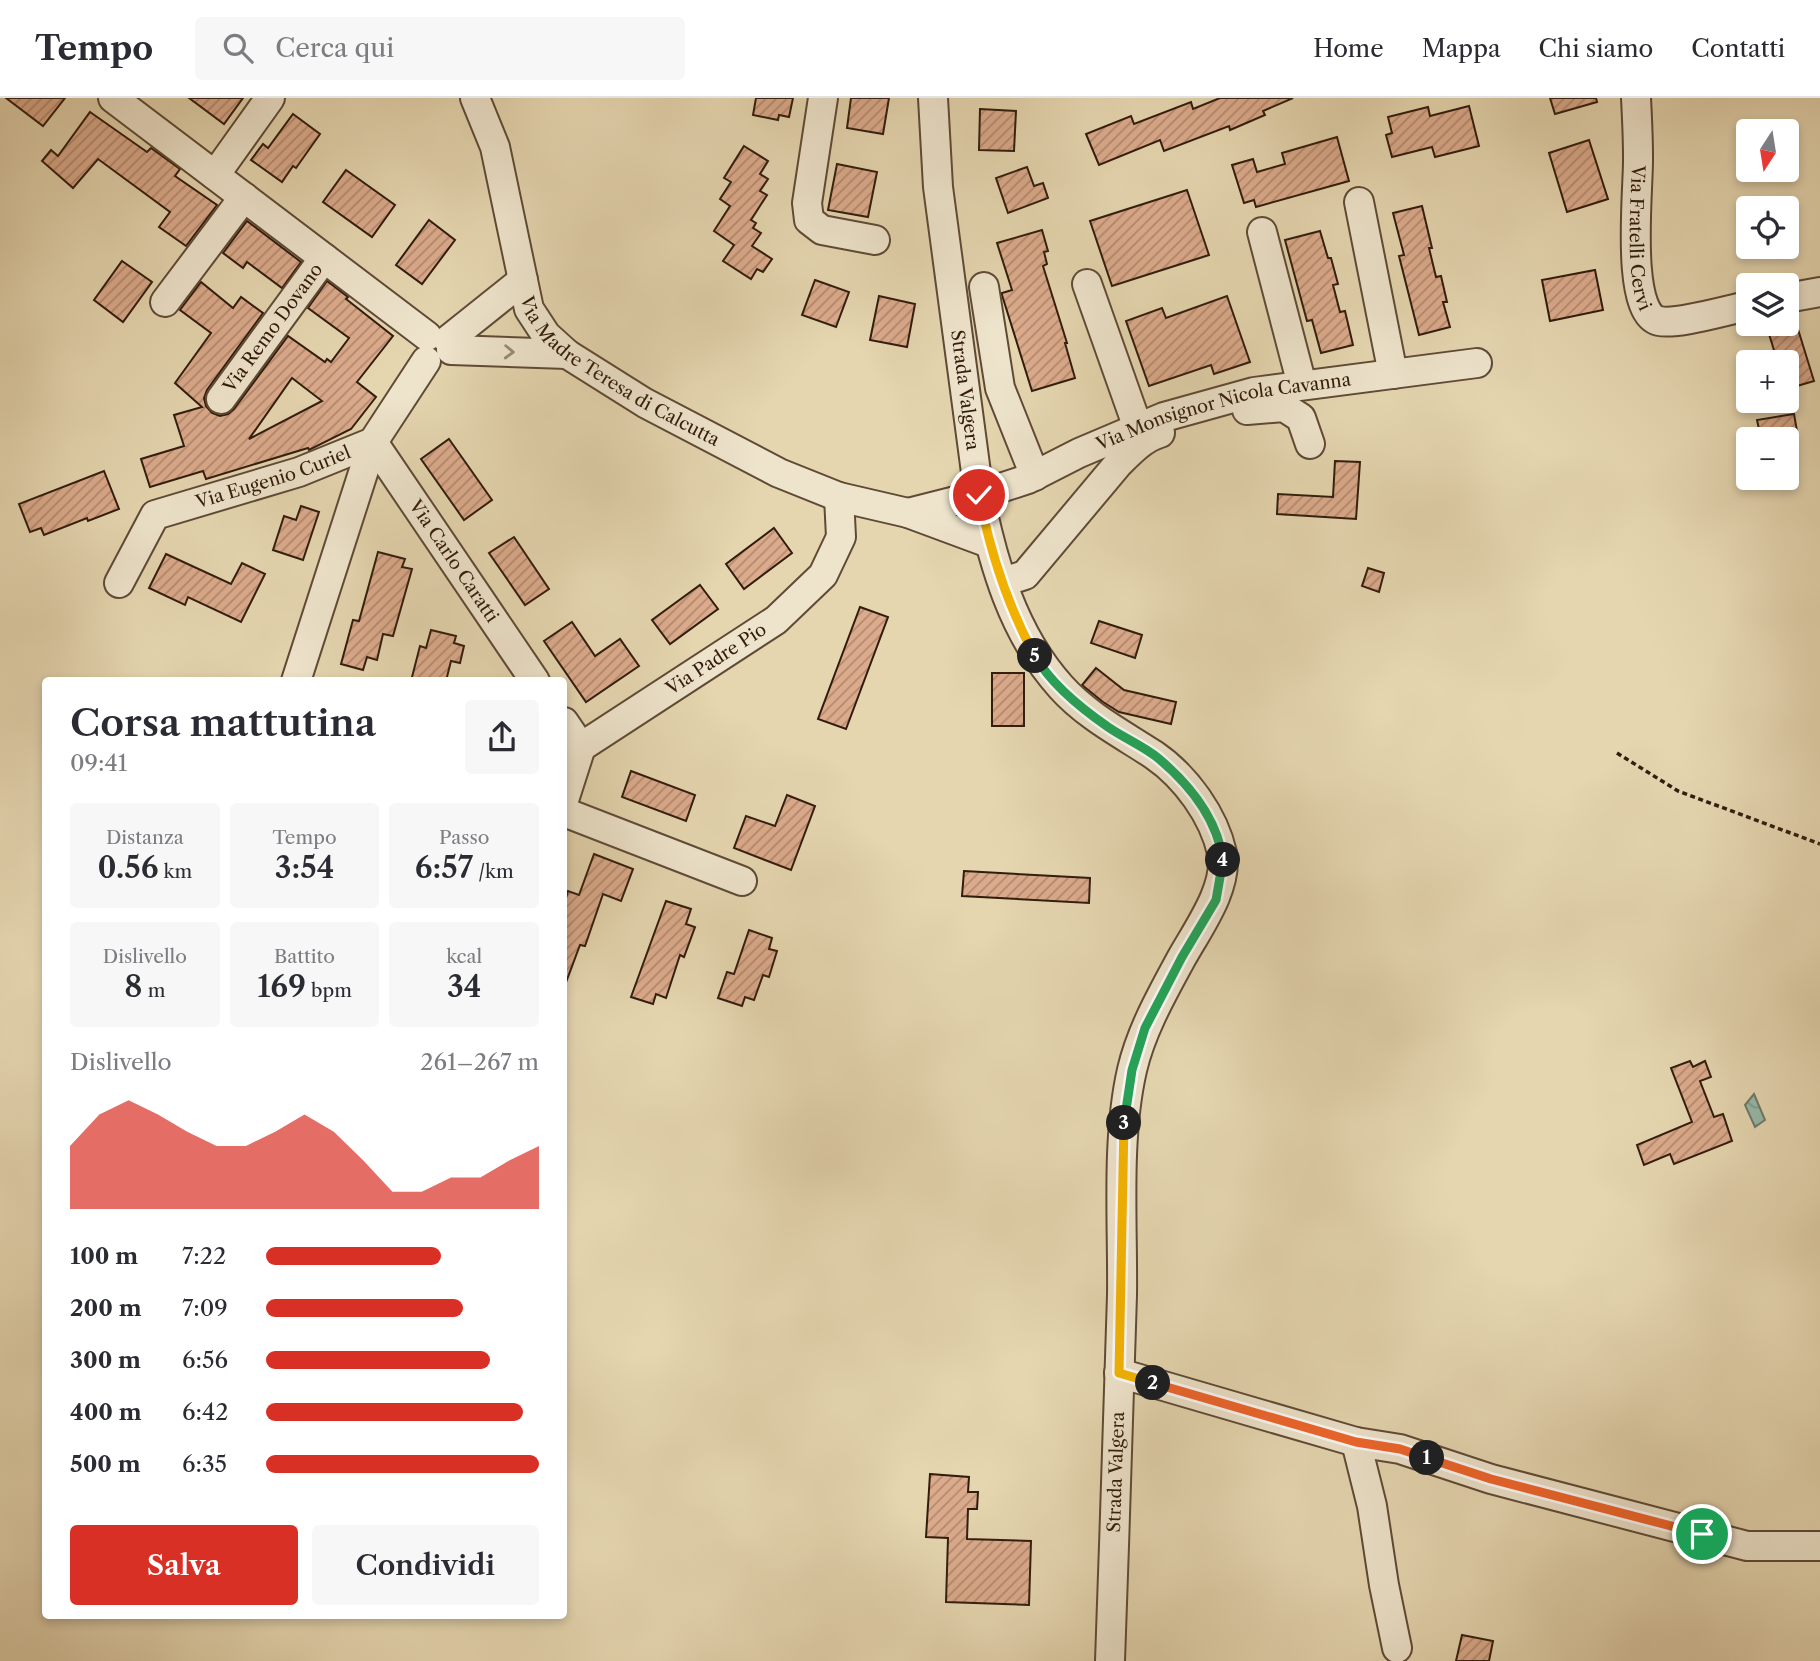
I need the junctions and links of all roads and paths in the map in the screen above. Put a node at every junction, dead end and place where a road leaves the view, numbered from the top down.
1 (113, 98) edge
2 (270, 98) edge
3 (475, 98) edge
4 (823, 98) edge
5 (933, 98) edge
6 (1636, 98) edge
7 (215, 175) junction
8 (244, 197) junction
9 (1359, 202) dead end
10 (1262, 232) dead end
11 (875, 240) dead end
12 (324, 258) junction
13 (523, 280) junction
14 (1087, 284) dead end
15 (984, 287) dead end
16 (1820, 292) edge
17 (1799, 296) edge
18 (165, 302) dead end
19 (1736, 308) edge
20 (438, 347) junction
21 (567, 354) junction
22 (1478, 363) dead end
23 (1394, 374) junction
24 (1302, 385) junction
25 (221, 399) dead end
26 (1138, 428) junction
27 (373, 442) junction
28 (1310, 444) dead end
29 (1035, 476) junction
30 (979, 495) junction
31 (839, 497) junction
32 (908, 513) junction
33 (989, 543) junction
34 (1003, 582) junction
35 (119, 583) dead end
36 (297, 677) edge
37 (532, 677) edge
38 (567, 726) edge
39 (581, 747) junction
40 (1617, 753) dead end
41 (567, 791) edge
42 (567, 813) edge
43 (1820, 844) edge
44 (742, 881) dead end
45 (1119, 1373) junction
46 (1356, 1442) junction
47 (1820, 1546) edge
48 (1397, 1648) dead end
49 (1110, 1661) edge

1 - 7 street
2 - 7 street
3 - 13 street, Via Madre Teresa di Calcutta
4 - 11 street
5 - 30 street, Strada Valgera
6 - 19 street, Via Fratelli Cervi
7 - 8 street
8 - 12 street
8 - 18 street
9 - 23 street
10 - 24 street
12 - 20 street
12 - 25 street, Via Remo Dovano
13 - 20 street, Via Eugenio Curiel
13 - 21 street, Via Madre Teresa di Calcutta
14 - 26 street
15 - 29 street
16 - 17 street
20 -> 21 street
20 - 27 street, Via Eugenio Curiel
21 - 31 street, Via Madre Teresa di Calcutta
22 - 23 street, Via Monsignor Nicola Cavanna
23 - 24 street, Via Monsignor Nicola Cavanna
24 - 26 street, Via Monsignor Nicola Cavanna
26 - 29 street, Via Monsignor Nicola Cavanna
27 - 35 street, Via Eugenio Curiel
27 - 36 street
27 - 37 street, Via Carlo Caratti
28 - 34 street
29 - 30 street, Via Monsignor Nicola Cavanna
30 - 32 street, Via Madre Teresa di Calcutta
30 - 33 street, Strada Valgera
31 - 32 street, Via Madre Teresa di Calcutta
31 - 39 street, Via Padre Pio
32 - 33 street, Via Madre Teresa di Calcutta
33 - 34 street, Strada Valgera
34 - 45 street, Strada Valgera
38 - 39 street
39 - 41 street
40 - 43 path
42 - 44 street
45 - 46 street
45 - 49 street, Strada Valgera
46 - 47 street
46 - 48 street

